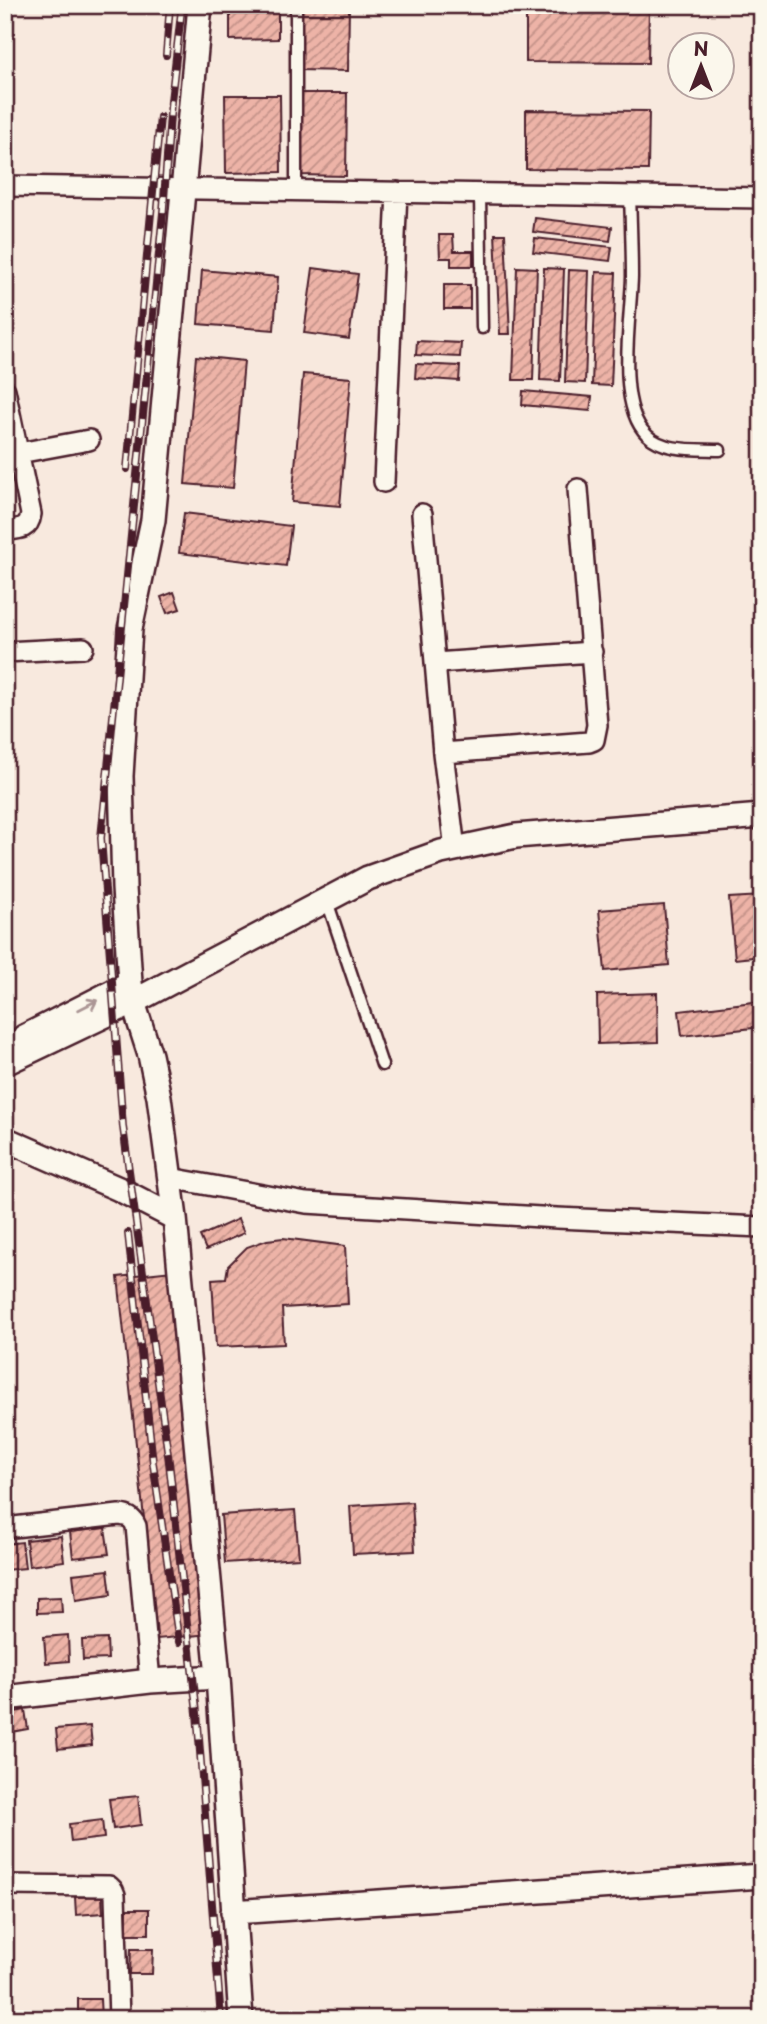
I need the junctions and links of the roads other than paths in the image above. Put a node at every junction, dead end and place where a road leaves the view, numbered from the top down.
1 (200, 5) edge
2 (296, 5) edge
3 (5, 186) edge
4 (185, 189) junction
5 (296, 191) junction
6 (397, 192) junction
7 (480, 194) junction
8 (630, 196) junction
9 (762, 198) edge
10 (482, 328) dead end
11 (5, 390) edge
12 (89, 439) dead end
13 (720, 450) dead end
14 (19, 453) junction
15 (384, 482) dead end
16 (578, 489) dead end
17 (422, 514) dead end
18 (5, 530) edge
19 (83, 648) dead end
20 (5, 652) edge
21 (592, 652) junction
22 (435, 663) junction
23 (443, 753) junction
24 (762, 816) edge
25 (455, 849) junction
26 (326, 900) junction
27 (132, 993) junction
28 (5, 1047) edge
29 (5, 1063) edge
30 (383, 1065) dead end
31 (5, 1139) edge
32 (170, 1178) junction
33 (176, 1218) junction
34 (762, 1227) edge
35 (5, 1528) edge
36 (218, 1677) junction
37 (150, 1681) junction
38 (5, 1699) edge
39 (762, 1876) edge
40 (5, 1885) edge
41 (233, 1912) junction
42 (119, 2019) edge
43 (241, 2019) edge

1 - 4 street
2 - 5 lane
3 - 4 street
4 - 5 street
4 - 27 street
5 - 6 street
6 - 7 street
6 - 15 street
7 - 8 street
7 - 10 lane
8 - 9 street
8 - 13 lane
11 - 14 street
12 - 14 street
14 - 18 street
16 - 21 street
17 - 22 street
19 - 20 street
21 - 22 street
21 - 23 street
22 - 23 street
23 - 25 street
24 - 25 street
25 - 26 street
26 - 27 street
26 - 30 lane
28 -> 27 street
27 - 29 street
27 - 32 street
31 - 33 street
32 - 33 street
32 - 34 street
33 - 36 street
35 - 37 street
36 - 37 street
36 - 41 street
37 - 38 street
39 - 41 street
40 - 42 street
41 - 43 street

